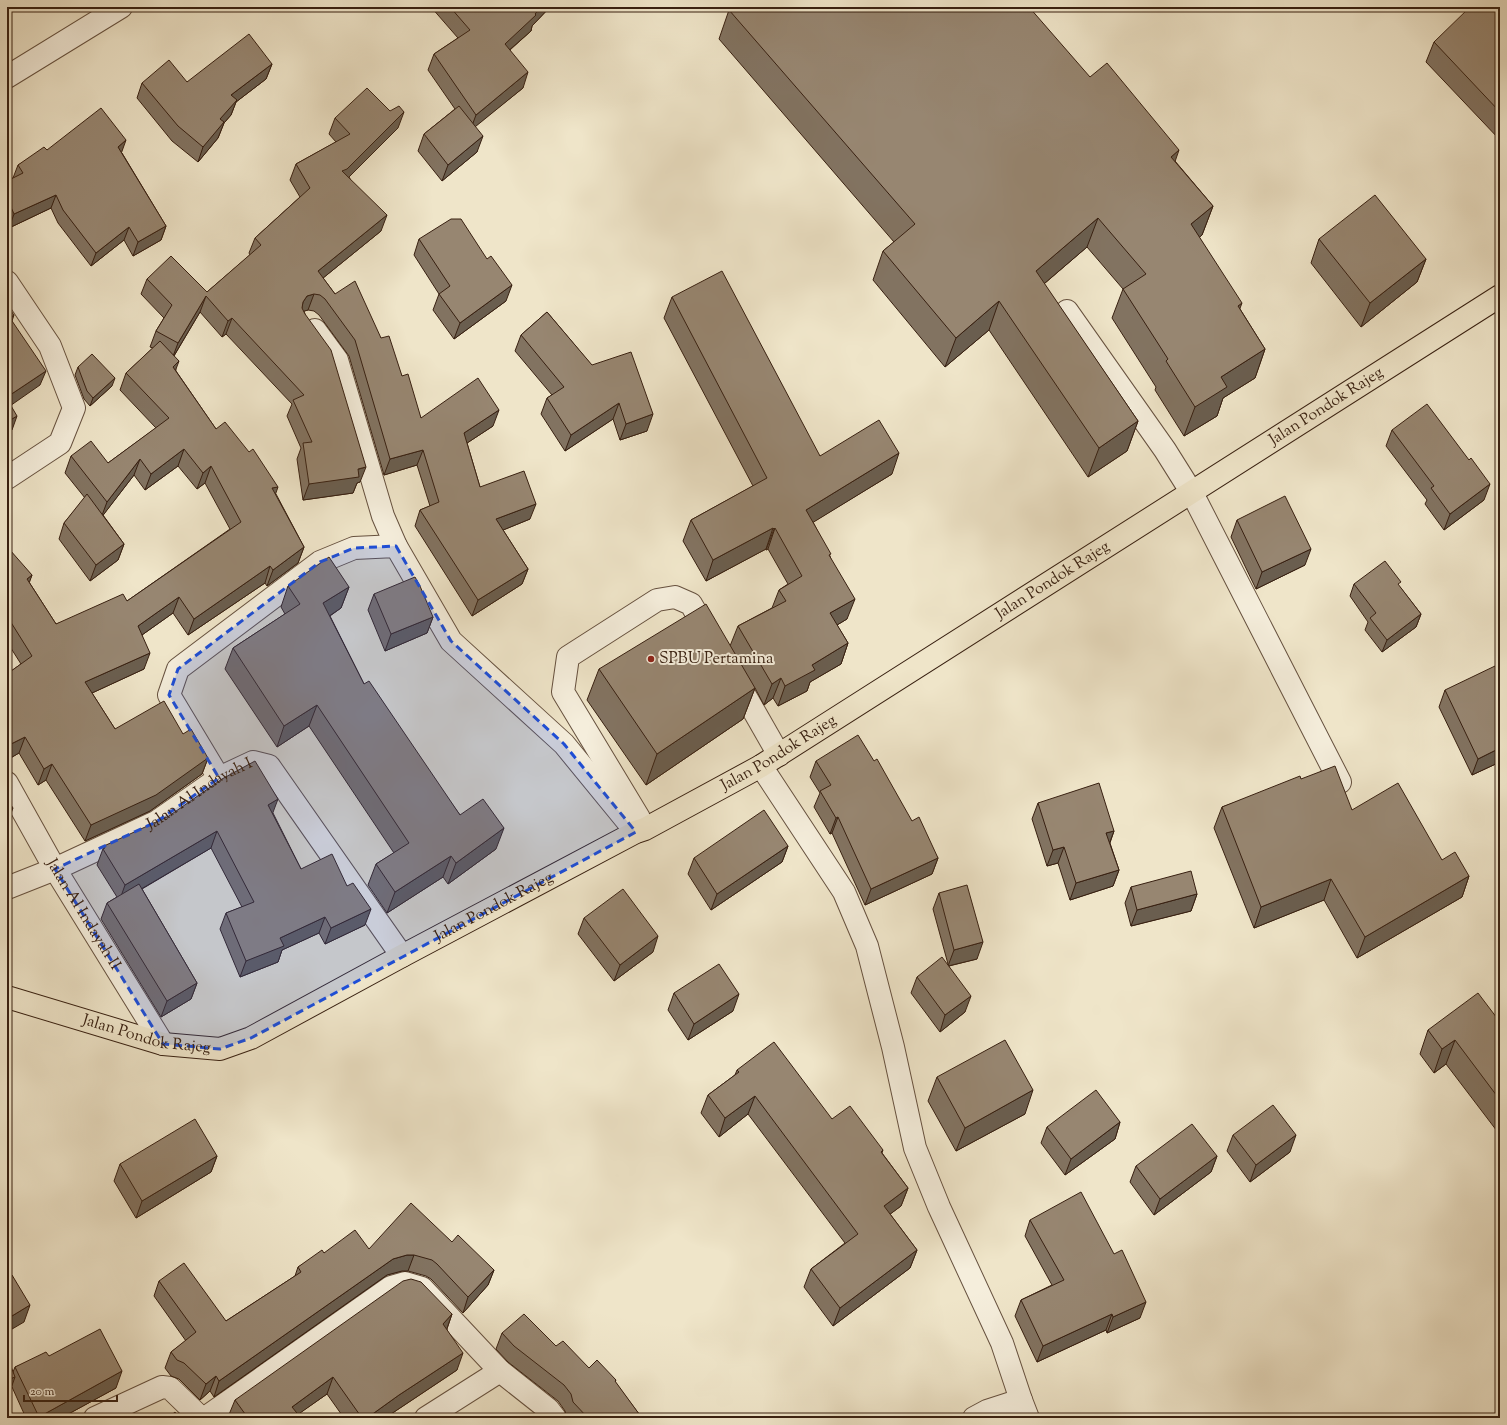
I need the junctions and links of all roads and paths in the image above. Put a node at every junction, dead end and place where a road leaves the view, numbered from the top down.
1 (121, 7) edge
2 (7, 77) edge
3 (7, 282) edge
4 (1500, 296) edge
5 (1067, 311) dead end
6 (309, 322) edge
7 (7, 478) edge
8 (1192, 492) junction
9 (396, 546) junction
10 (770, 760) junction
11 (219, 778) junction
12 (1340, 782) edge
13 (7, 783) edge
14 (640, 830) junction
15 (55, 869) junction
16 (7, 888) edge
17 (402, 956) junction
18 (7, 997) edge
19 (162, 1044) junction
20 (500, 1371) junction
21 (1025, 1409) edge
22 (988, 1416) edge
23 (95, 1418) edge
24 (201, 1418) edge
25 (205, 1418) edge
26 (426, 1418) edge
27 (555, 1418) edge

1 - 2 street
3 - 7 street
4 - 8 main road, Jalan Pondok Rajeg
5 - 8 street
6 - 9 street
8 - 10 main road, Jalan Pondok Rajeg
8 - 12 street
9 - 11 street
9 - 14 street
10 - 14 main road, Jalan Pondok Rajeg
10 - 14 street
10 - 21 street
11 - 15 street, Jalan Al Indayah I
11 - 17 street, Jalan Al Indayah I
13 - 15 street, Jalan Al Indayah II
14 - 17 main road, Jalan Pondok Rajeg
15 - 16 street, Jalan Al Indayah I
15 - 19 street, Jalan Al Indayah II
17 - 19 main road, Jalan Pondok Rajeg
18 - 19 main road, Jalan Pondok Rajeg
20 - 25 street
20 - 26 street
20 - 27 street
21 - 22 street
23 - 24 street

